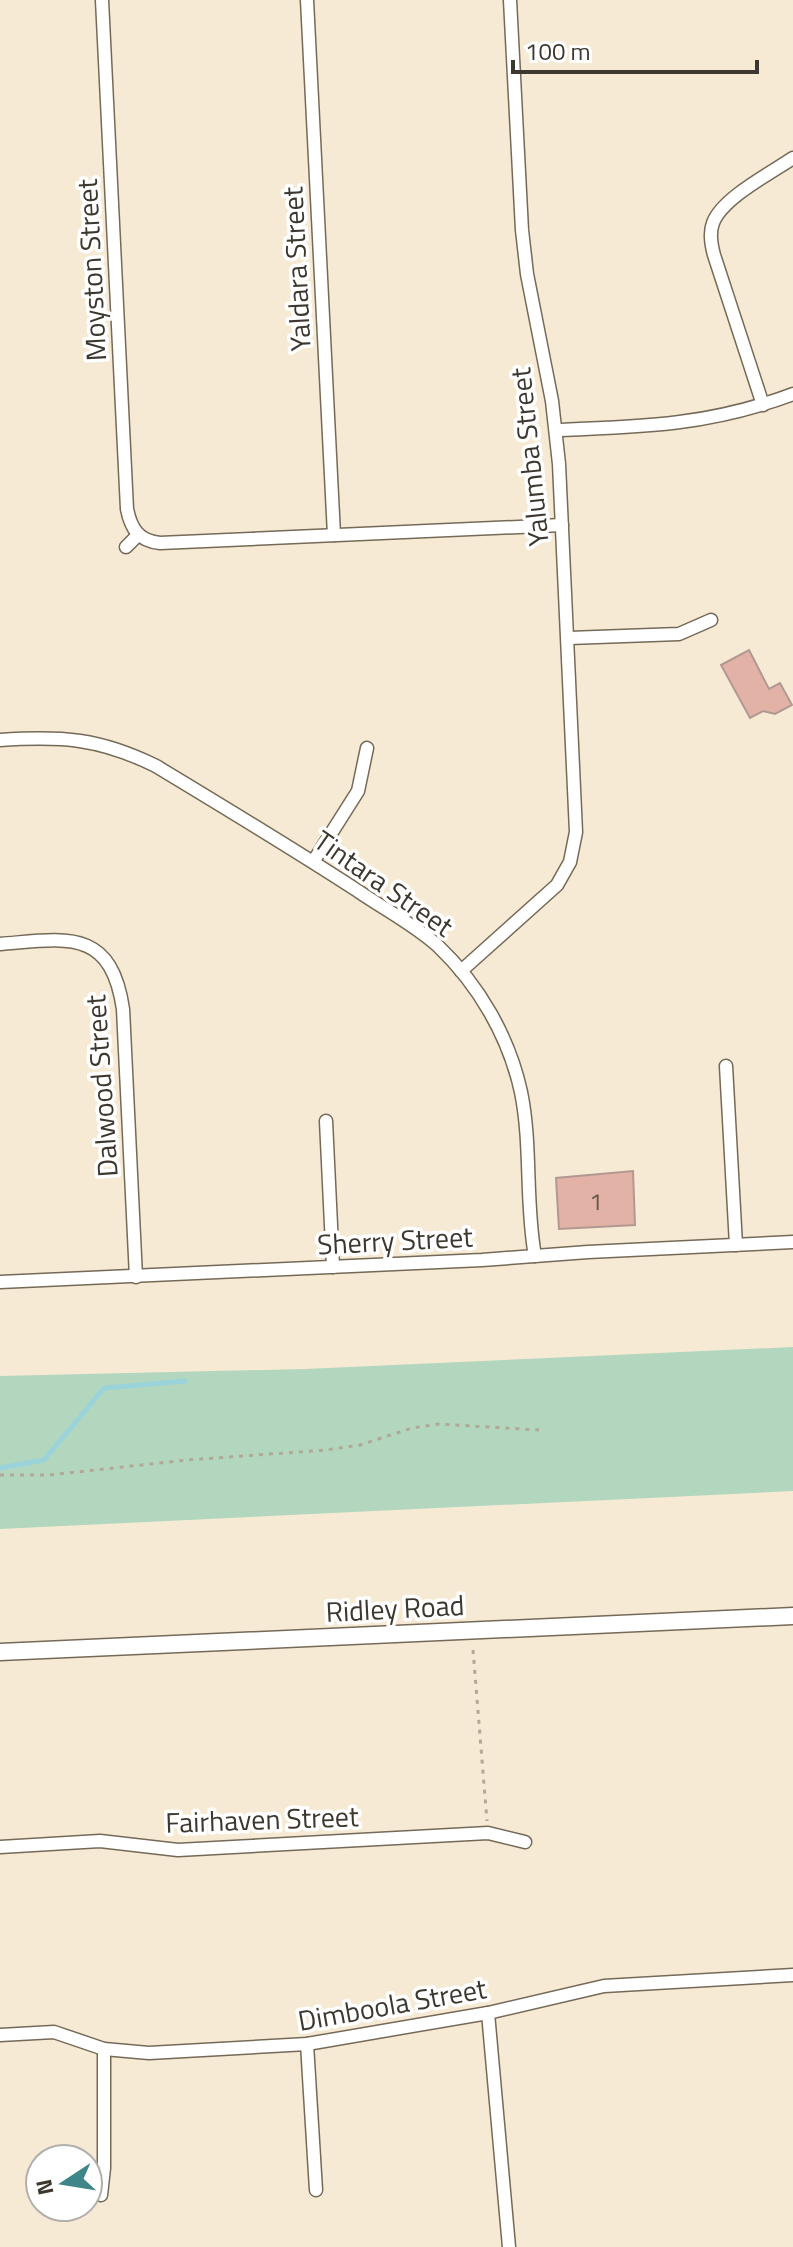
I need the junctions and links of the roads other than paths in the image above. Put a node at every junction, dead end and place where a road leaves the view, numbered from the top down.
1 (102, 0) edge
2 (307, 0) edge
3 (510, 0) edge
4 (793, 158) edge
5 (793, 394) edge
6 (763, 405) junction
7 (557, 430) junction
8 (562, 525) junction
9 (138, 535) junction
10 (334, 535) junction
11 (126, 547) dead end
12 (711, 620) dead end
13 (569, 638) junction
14 (0, 740) edge
15 (367, 748) dead end
16 (313, 862) junction
17 (0, 944) edge
18 (461, 971) junction
19 (726, 1066) dead end
20 (326, 1121) dead end
21 (793, 1242) edge
22 (736, 1245) junction
23 (535, 1256) junction
24 (333, 1267) junction
25 (136, 1277) junction
26 (0, 1282) edge
27 (793, 1616) edge
28 (0, 1652) edge
29 (525, 1842) dead end
30 (0, 1847) edge
31 (793, 1975) edge
32 (488, 2013) junction
33 (0, 2035) edge
34 (307, 2044) junction
35 (104, 2049) junction
36 (104, 2143) edge
37 (316, 2190) dead end
38 (509, 2247) edge

1 - 9 street, Moyston Street
2 - 10 street, Yaldara Street
3 - 7 street, Yalumba Street
4 - 6 street
5 - 6 street
6 - 7 street
7 - 8 street, Yalumba Street
8 - 10 street
8 - 13 street, Yalumba Street
9 - 10 street
9 - 11 street
12 - 13 street
13 - 18 street, Yalumba Street
14 - 16 street, Tintara Street
15 - 16 street
16 - 18 street, Tintara Street
17 - 25 street, Dalwood Street
18 - 23 street, Tintara Street
19 - 22 street
20 - 24 street
21 - 22 street, Sherry Street
22 - 23 street, Sherry Street
23 - 24 street, Sherry Street
24 - 25 street, Sherry Street
25 - 26 street, Sherry Street
27 - 28 street, Ridley Road
29 - 30 street, Fairhaven Street
31 - 32 street, Dimboola Street
32 - 34 street, Dimboola Street
32 - 38 street
33 - 35 street, Dimboola Street
34 - 35 street, Dimboola Street
34 - 37 street
35 - 36 street

